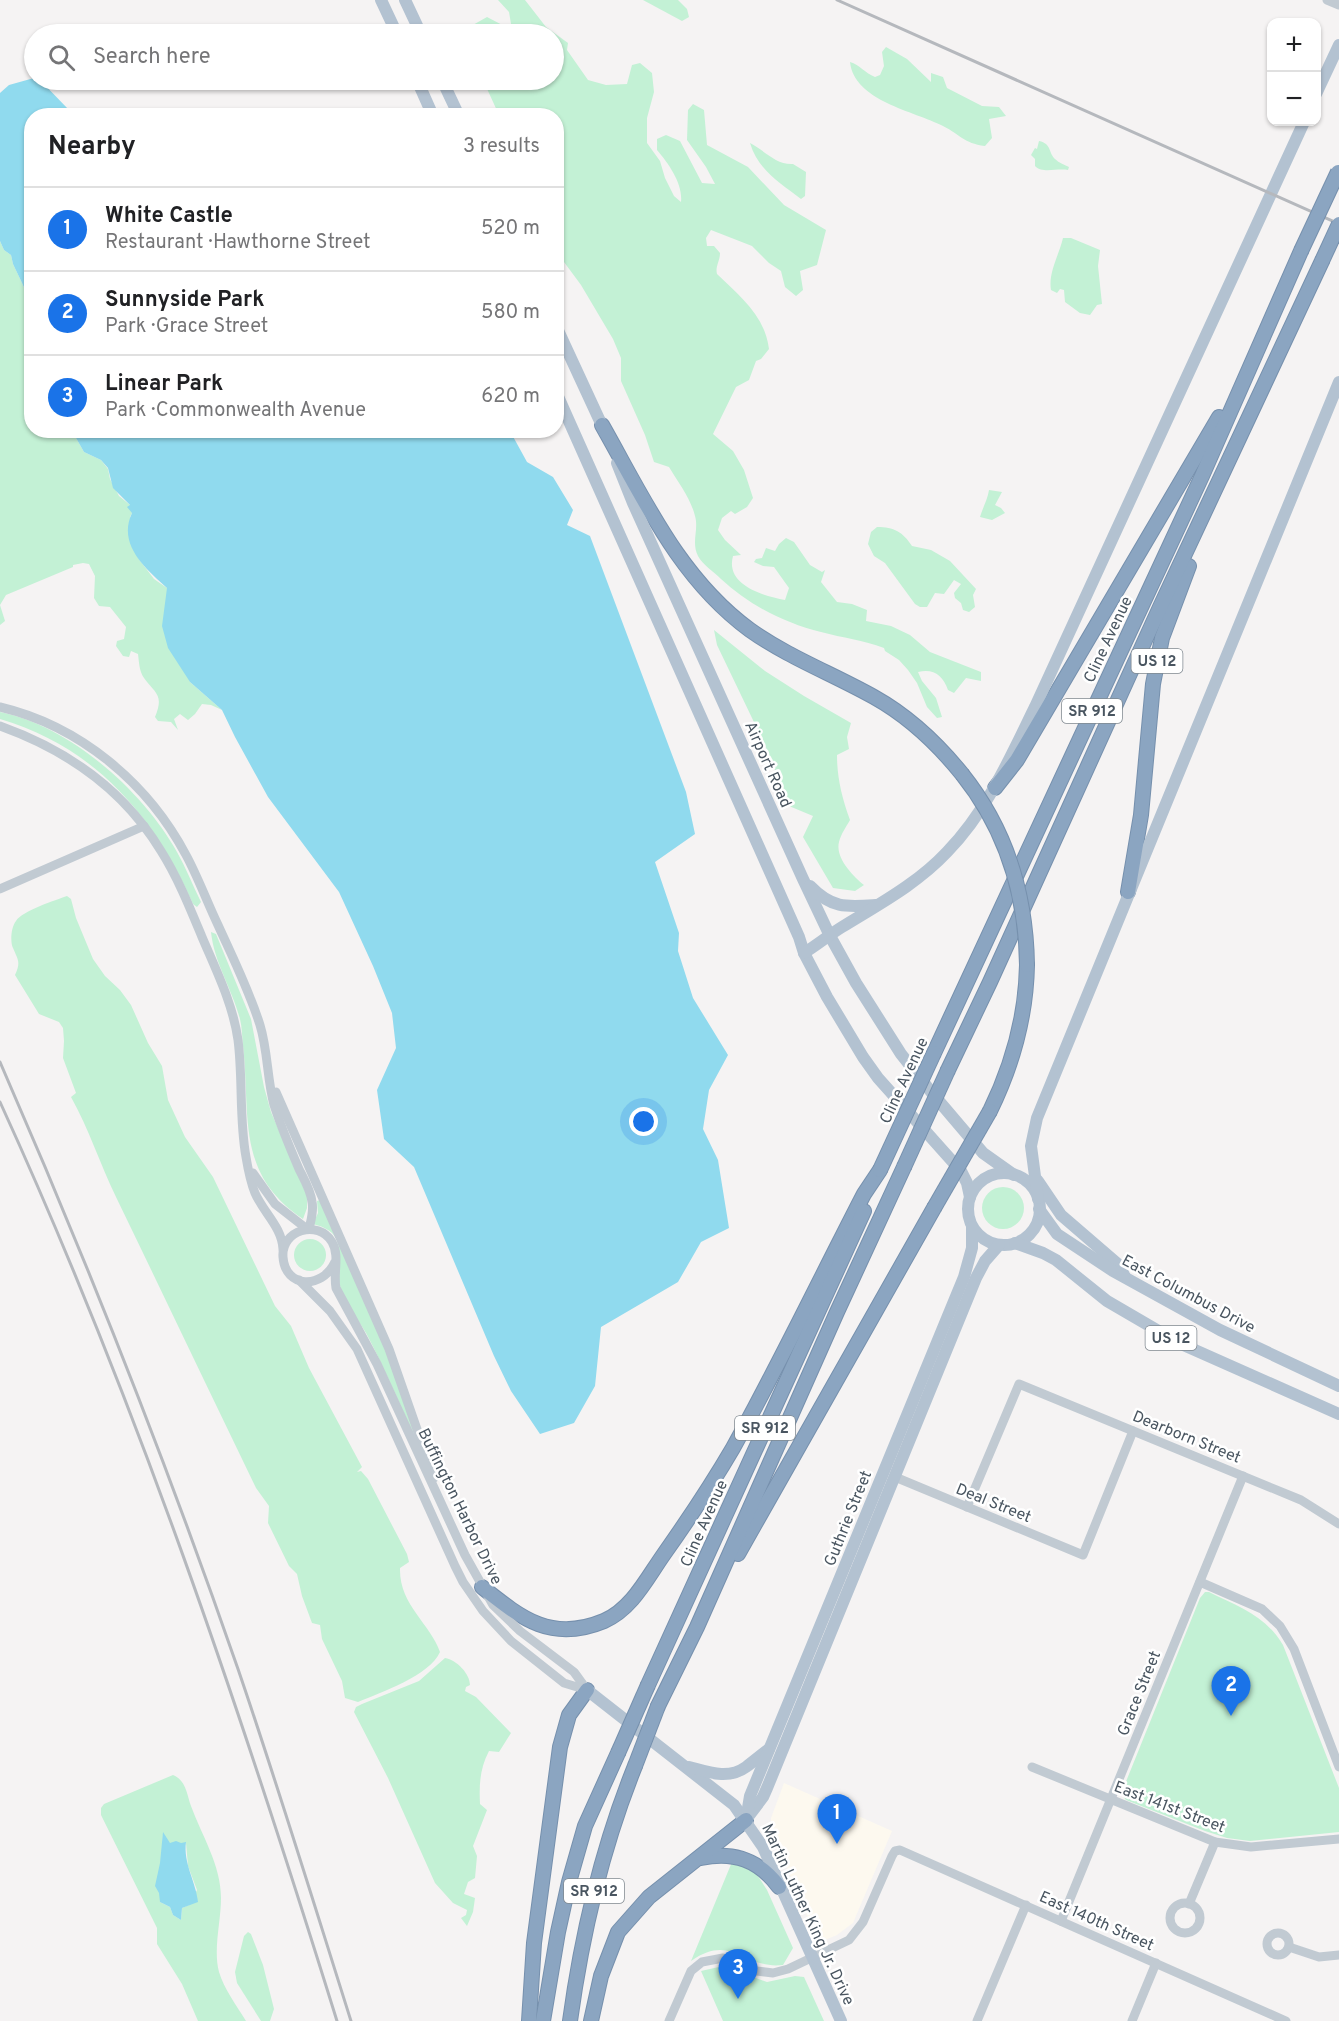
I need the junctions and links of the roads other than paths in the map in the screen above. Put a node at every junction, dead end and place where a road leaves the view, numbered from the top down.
1 (381, 0) edge
2 (405, 0) edge
3 (1327, 0) edge
4 (1339, 5) edge
5 (392, 24) edge
6 (416, 24) edge
7 (1339, 45) edge
8 (1339, 67) edge
9 (1321, 85) edge
10 (1321, 88) edge
11 (421, 90) edge
12 (447, 90) edge
13 (429, 108) edge
14 (455, 108) edge
15 (1302, 126) edge
16 (1338, 170) edge
17 (1339, 224) edge
18 (564, 343) edge
19 (1248, 369) junction
20 (1339, 382) edge
21 (564, 410) edge
22 (602, 425) junction
23 (1237, 442) junction
24 (0, 707) edge
25 (0, 726) edge
26 (995, 788) junction
27 (144, 826) junction
28 (803, 879) junction
29 (0, 889) edge
30 (1128, 892) junction
31 (880, 904) junction
32 (830, 936) junction
33 (804, 953) junction
34 (269, 1072) junction
35 (246, 1160) junction
36 (880, 1170) junction
37 (1033, 1172) junction
38 (1014, 1175) junction
39 (970, 1197) junction
40 (1039, 1204) junction
41 (972, 1227) junction
42 (308, 1229) junction
43 (1015, 1243) junction
44 (999, 1245) junction
45 (283, 1252) junction
46 (335, 1262) junction
47 (1125, 1277) junction
48 (299, 1280) junction
49 (1339, 1386) edge
50 (1339, 1414) edge
51 (1133, 1431) junction
52 (1243, 1476) junction
53 (895, 1477) junction
54 (967, 1507) junction
55 (446, 1512) junction
56 (1339, 1524) edge
57 (1200, 1582) junction
58 (482, 1587) junction
59 (697, 1627) junction
60 (808, 1670) junction
61 (587, 1690) junction
62 (769, 1749) junction
63 (683, 1766) junction
64 (1032, 1767) dead end
65 (1339, 1767) edge
66 (1111, 1799) junction
67 (746, 1820) junction
68 (1339, 1839) edge
69 (1215, 1842) junction
70 (701, 1858) junction
71 (780, 1887) junction
72 (1189, 1904) dead end
73 (1026, 1905) junction
74 (1061, 1921) junction
75 (1289, 1947) dead end
76 (1339, 1955) edge
77 (812, 1958) junction
78 (1156, 1963) junction
79 (529, 2021) edge
80 (543, 2021) edge
81 (570, 2021) edge
82 (591, 2021) edge
83 (669, 2021) edge
84 (841, 2021) edge
85 (977, 2021) edge
86 (1132, 2021) edge
87 (1286, 2021) edge

1 - 5 main road
2 - 6 main road
3 - 4 street
7 - 9 main road
8 - 10 main road
11 - 13 main road
12 - 14 main road
15 - 26 main road
16 - 19 highway, Cline Avenue, bridge
17 - 23 highway, US 12, bridge
18 - 22 main road, Airport Road
19 - 26 highway
19 - 36 highway, Cline Avenue / SR 912, bridge
20 - 30 main road
21 - 33 main road
22 - 28 main road, Airport Road
22 - 59 highway, bridge
23 - 30 highway, US 12
23 - 59 highway, SR 912, bridge
24 - 34 street
25 - 27 street
26 - 31 main road
27 - 29 street
27 - 35 street
28 - 31 main road
28 - 32 main road, Airport Road
30 - 37 main road, US 12
31 - 32 main road
32 - 33 main road
32 - 38 main road, Airport Road
33 - 39 main road
34 - 42 street
34 - 55 street
35 - 42 street
35 - 45 street
36 - 58 highway
36 - 80 highway, Cline Avenue / SR 912, bridge
37 - 40 main road, US 12
37 - 47 main road, US 12
38 - 39 main road
38 - 40 main road
39 - 41 main road
40 - 43 main road
40 - 47 main road, East Columbus Drive
41 - 44 main road
41 - 60 main road, Guthrie Street
42 - 45 street
42 - 46 street
43 - 44 main road, US 12
43 - 50 main road, US 12
44 - 53 main road, Guthrie Street
45 - 48 street
46 - 48 street
46 - 55 street, Buffington Harbor Drive
47 - 49 main road, East Columbus Drive / US 12
48 - 61 street, Buffington Harbor Drive
51 - 52 street, Dearborn Street
51 - 54 street, Dearborn Street
51 - 54 street, Deal Street
52 - 56 street, Dearborn Street
52 - 57 street, Grace Street
53 - 54 street, Deal Street
53 - 60 main road, Guthrie Street
55 - 58 street, Buffington Harbor Drive
57 - 65 street
57 - 66 street, Grace Street
58 - 61 street, Buffington Harbor Drive
59 - 81 highway, SR 912, bridge
60 - 62 main road, Guthrie Street
60 - 67 main road, Guthrie Street
61 - 63 main road
61 - 79 highway
62 - 63 main road
62 - 67 main road, Guthrie Street
63 - 67 main road
64 - 66 street, East 141st Street
66 - 69 street, East 141st Street
66 - 74 street, Grace Street
67 - 70 highway
67 - 71 main road, Martin Luther King Jr. Drive
68 - 69 street, East 141st Street
69 - 72 street
70 - 71 highway
70 - 82 highway
71 - 77 main road, Martin Luther King Jr. Drive
73 - 74 street, East 140th Street
73 - 77 street, East 140th Street
73 - 85 street
74 - 78 street, East 140th Street
75 - 76 street
77 - 83 street
77 - 84 main road, Martin Luther King Jr. Drive
78 - 86 street
78 - 87 street, East 140th Street

